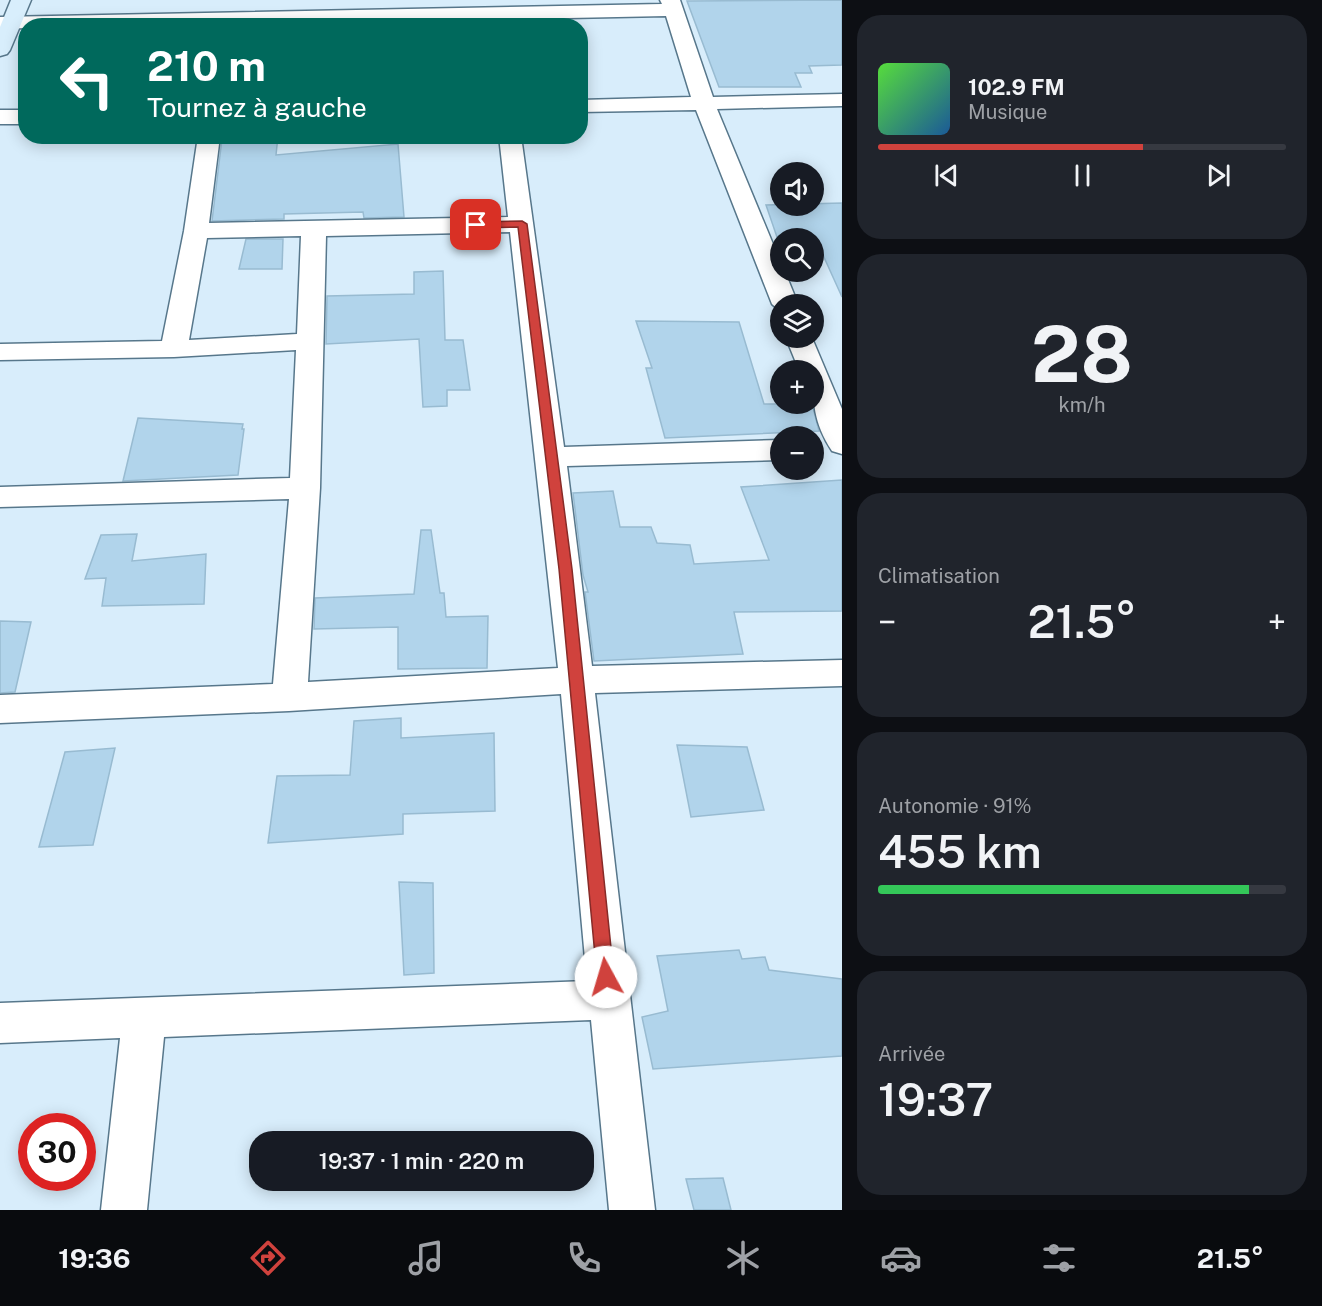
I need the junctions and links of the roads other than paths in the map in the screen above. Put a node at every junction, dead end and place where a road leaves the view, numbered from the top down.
1 (21, 0) edge
2 (230, 0) edge
3 (672, 5) edge
4 (228, 18) edge
5 (351, 18) edge
6 (6, 23) edge
7 (0, 50) edge
8 (842, 100) edge
9 (704, 103) junction
10 (588, 106) edge
11 (0, 117) edge
12 (18, 117) edge
13 (208, 144) edge
14 (511, 144) edge
15 (522, 224) junction
16 (314, 227) junction
17 (196, 231) junction
18 (781, 294) edge
19 (308, 341) junction
20 (174, 349) junction
21 (0, 352) edge
22 (824, 400) edge
23 (842, 446) edge
24 (824, 447) edge
25 (770, 450) edge
26 (549, 457) junction
27 (305, 488) junction
28 (0, 497) edge
29 (842, 674) edge
30 (576, 680) junction
31 (289, 697) junction
32 (0, 708) edge
33 (608, 1000) junction
34 (144, 1018) junction
35 (0, 1023) edge
36 (124, 1210) edge
37 (632, 1210) edge

1 - 6 street
2 - 4 street
3 - 5 street
3 - 9 street
6 - 7 street
8 - 9 street
9 - 10 street
9 - 18 street
11 - 12 street
13 - 17 street
14 - 15 street
15 - 16 street
15 - 26 street
16 - 17 street
16 - 19 street
17 - 20 street
19 - 20 street
19 - 27 street
20 - 21 street
22 - 23 street
23 - 24 street
25 - 26 street
26 - 30 street
27 - 28 street
27 - 31 street
29 - 30 street
30 - 31 street
30 - 33 street
31 - 32 street
33 - 34 street
33 - 37 street
34 - 35 street
34 - 36 street

